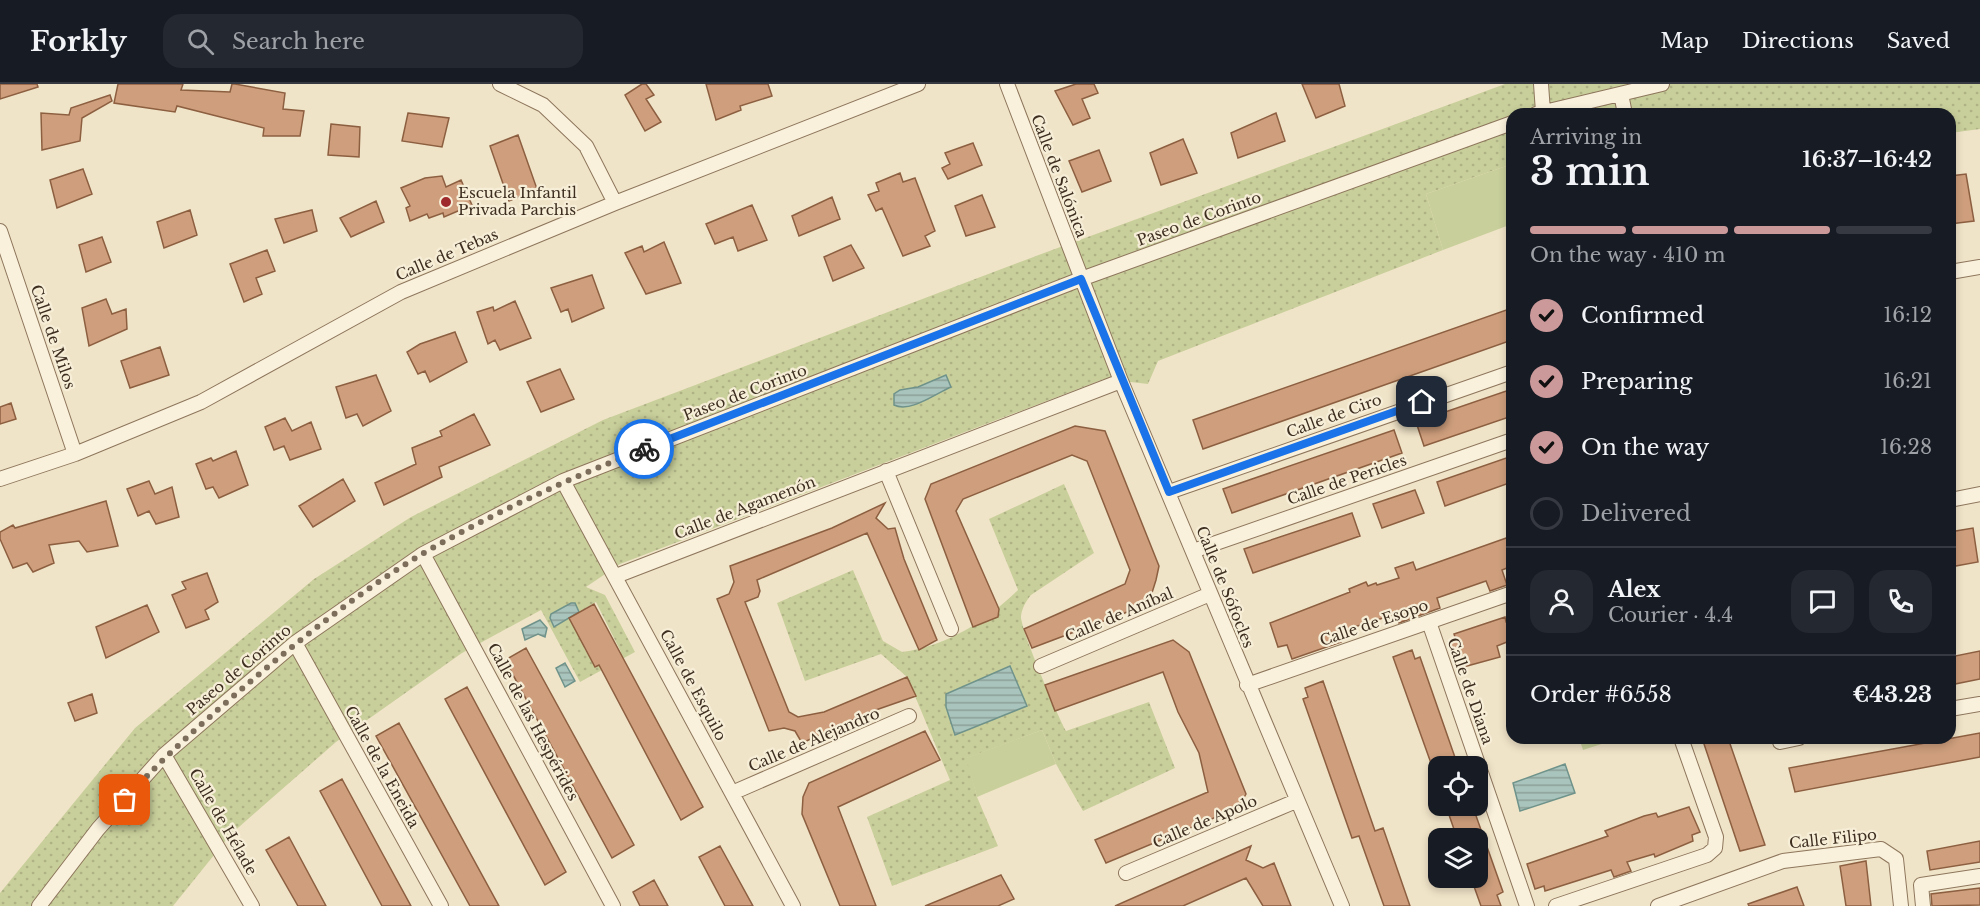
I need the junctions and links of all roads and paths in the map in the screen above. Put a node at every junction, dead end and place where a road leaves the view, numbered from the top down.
1 (500, 84) edge
2 (918, 84) edge
3 (1007, 84) edge
4 (1541, 84) edge
5 (1662, 84) edge
6 (1621, 94) junction
7 (1539, 108) edge
8 (1561, 108) edge
9 (1624, 108) edge
10 (1506, 125) edge
11 (615, 203) junction
12 (0, 231) edge
13 (1980, 267) edge
14 (1956, 271) edge
15 (1081, 279) junction
16 (1506, 374) edge
17 (1120, 381) junction
18 (1506, 442) edge
19 (75, 454) junction
20 (886, 471) junction
21 (0, 479) edge
22 (562, 481) junction
23 (1169, 492) junction
24 (1980, 494) edge
25 (1956, 499) edge
26 (1193, 551) junction
27 (423, 554) junction
28 (616, 576) junction
29 (1210, 594) junction
30 (1506, 595) edge
31 (1429, 622) junction
32 (951, 629) dead end
33 (295, 643) junction
34 (1041, 666) dead end
35 (1247, 685) junction
36 (1980, 704) edge
37 (1956, 708) edge
38 (909, 716) dead end
39 (1683, 744) edge
40 (164, 755) junction
41 (732, 793) junction
42 (1296, 801) junction
43 (1126, 873) dead end
44 (1980, 876) edge
45 (39, 906) edge
46 (252, 906) edge
47 (441, 906) edge
48 (613, 906) edge
49 (793, 906) edge
50 (1342, 906) edge
51 (1527, 906) edge
52 (1556, 906) edge
53 (1658, 906) edge
54 (1901, 906) edge
55 (1923, 906) edge

1 - 11 street
2 - 11 street, Calle de Tebas
3 - 15 street, Calle de Salónica
4 - 7 street
5 - 6 street
6 - 8 street
6 - 9 street
10 - 15 street, Paseo de Corinto
11 - 19 street, Calle de Tebas
12 - 19 street, Calle de Milos
13 - 14 street
15 - 17 street, Calle de Sófocles
15 - 22 street, Paseo de Corinto
16 - 23 street, Calle de Ciro
17 - 20 street, Calle de Agamenón
17 - 23 street, Calle de Sófocles
18 - 26 street, Calle de Pericles
19 - 21 street, Calle de Tebas
20 - 28 street, Calle de Agamenón
20 - 32 street
22 - 27 street, Paseo de Corinto
22 - 28 street, Calle de Esquilo
23 - 26 street, Calle de Sófocles
24 - 25 street
26 - 29 street, Calle de Sófocles
27 - 33 street, Paseo de Corinto
27 - 48 street, Calle de las Hespérides
28 - 41 street, Calle de Esquilo
29 - 34 street, Calle de Aníbal
29 - 35 street, Calle de Sófocles
30 - 31 street, Calle de Esopo
31 - 35 street, Calle de Esopo
31 - 51 street, Calle de Diana
33 - 40 street, Paseo de Corinto
33 - 47 street, Calle de la Eneida
35 - 42 street, Calle de Sófocles
36 - 37 street
38 - 41 street, Calle de Alejandro
39 - 52 street
40 - 45 street, Paseo de Corinto
40 - 46 street, Calle de Hélade
41 - 49 street, Calle de Esquilo
42 - 43 street, Calle de Apolo
42 - 50 street, Calle de Sófocles
44 - 55 street
53 - 54 street, Calle Filipo

